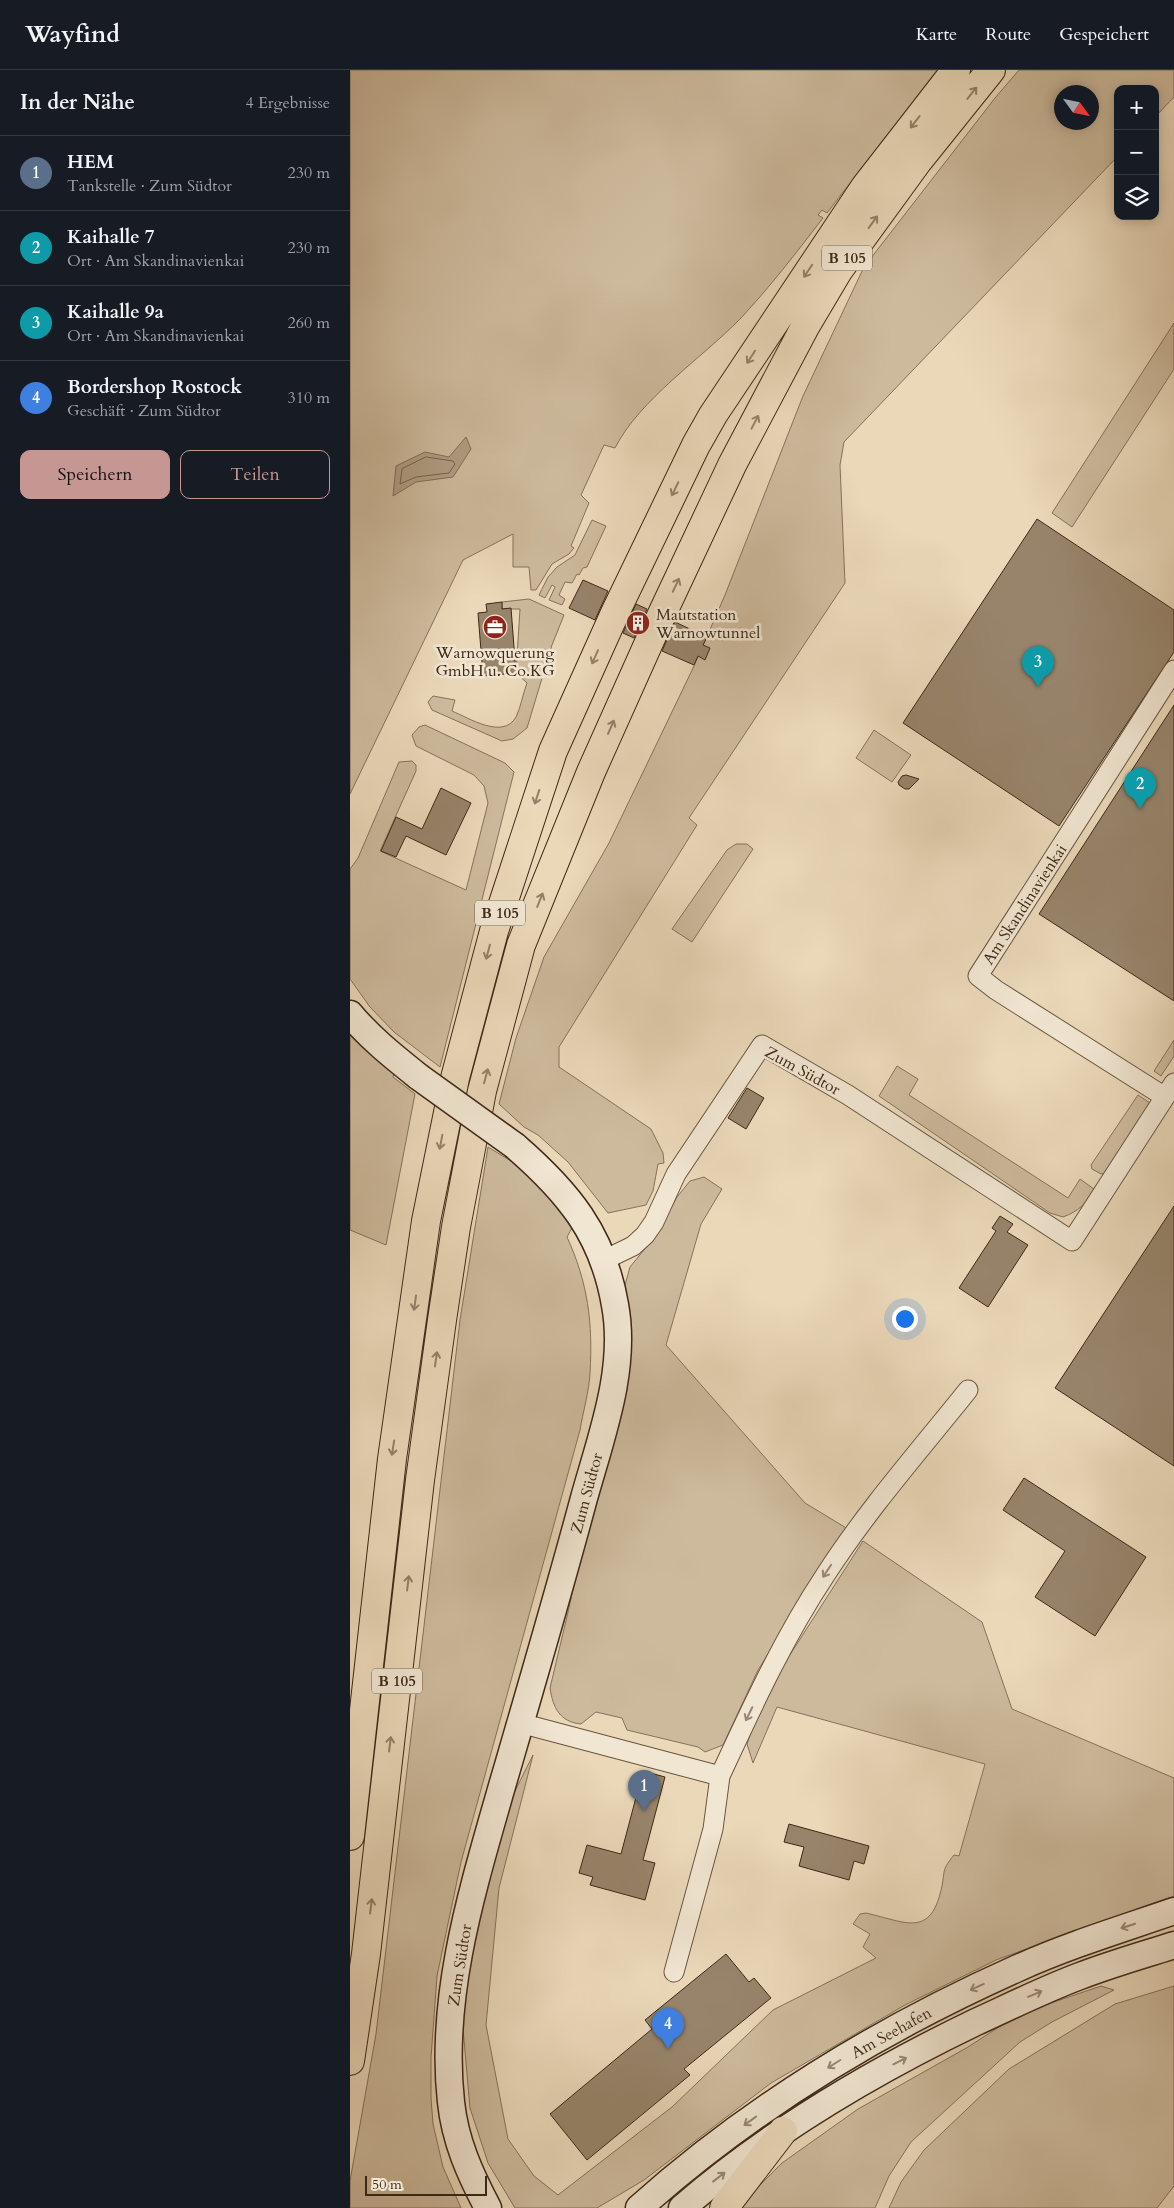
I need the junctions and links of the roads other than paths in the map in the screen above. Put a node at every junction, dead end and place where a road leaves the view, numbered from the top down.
1 (956, 70) edge
2 (991, 70) edge
3 (1174, 670) edge
4 (350, 1014) edge
5 (1170, 1090) edge
6 (1072, 1241) joint
7 (604, 1260) junction
8 (968, 1390) dead end
9 (520, 1723) junction
10 (720, 1776) junction
11 (350, 1836) edge
12 (1174, 1911) edge
13 (1174, 1945) edge
14 (674, 1972) dead end
15 (350, 2061) edge
16 (783, 2131) junction
17 (641, 2205) edge
18 (488, 2208) edge
19 (682, 2208) edge
20 (724, 2208) edge

1 -> 11 highway, B 105
15 -> 2 highway, B 105
3 - 5 street, Am Skandinavienkai
4 - 7 street, Zum Südtor, bridge
5 - 6 street, Am Skandinavienkai
6 - 7 street, Zum Südtor
7 - 9 street, Zum Südtor
8 -> 10 street
9 - 10 street
9 - 18 street, Zum Südtor
10 - 14 street
12 -> 17 street, Am Seehafen
16 -> 13 street, Am Seehafen
19 -> 16 street, Am Seehafen
16 - 20 highway

